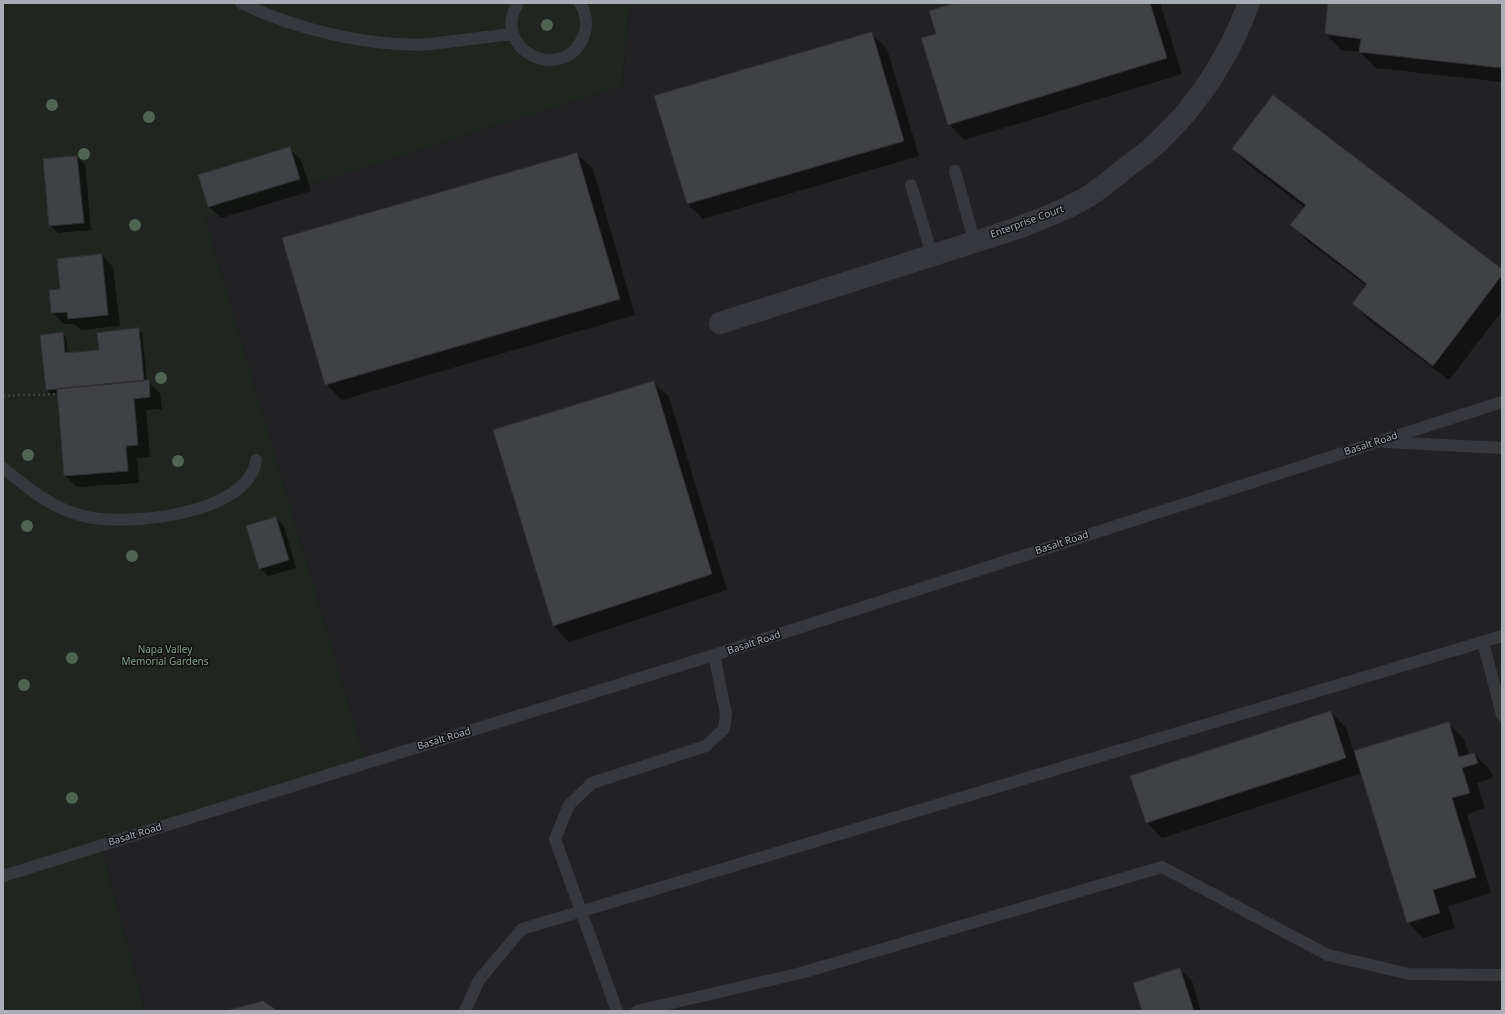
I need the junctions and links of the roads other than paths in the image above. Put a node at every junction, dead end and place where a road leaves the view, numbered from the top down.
1 (241, 3) edge
2 (518, 3) edge
3 (580, 3) edge
4 (1249, 3) edge
5 (513, 34) junction
6 (955, 171) dead end
7 (911, 185) dead end
8 (974, 240) junction
9 (932, 255) junction
10 (720, 323) dead end
11 (1502, 402) edge
12 (1378, 442) junction
13 (1502, 448) edge
14 (256, 460) dead end
15 (3, 468) edge
16 (1502, 636) edge
17 (1483, 642) junction
18 (714, 655) junction
19 (1502, 715) edge
20 (3, 876) edge
21 (582, 911) junction
22 (1502, 975) edge
23 (465, 1011) edge
24 (617, 1011) edge
25 (637, 1011) edge

1 - 5 lane
2 - 5 lane
3 - 5 lane
4 - 8 street, Enterprise Court
6 - 8 lane
7 - 9 lane
8 - 9 street, Enterprise Court
9 - 10 street, Enterprise Court
11 - 12 lane, Basalt Road
12 - 13 lane
12 - 18 lane, Basalt Road
14 - 15 lane
16 - 17 lane
17 - 19 lane
17 - 21 lane
18 - 20 lane, Basalt Road
18 - 21 lane
21 - 23 lane
21 - 24 lane
22 - 25 lane

